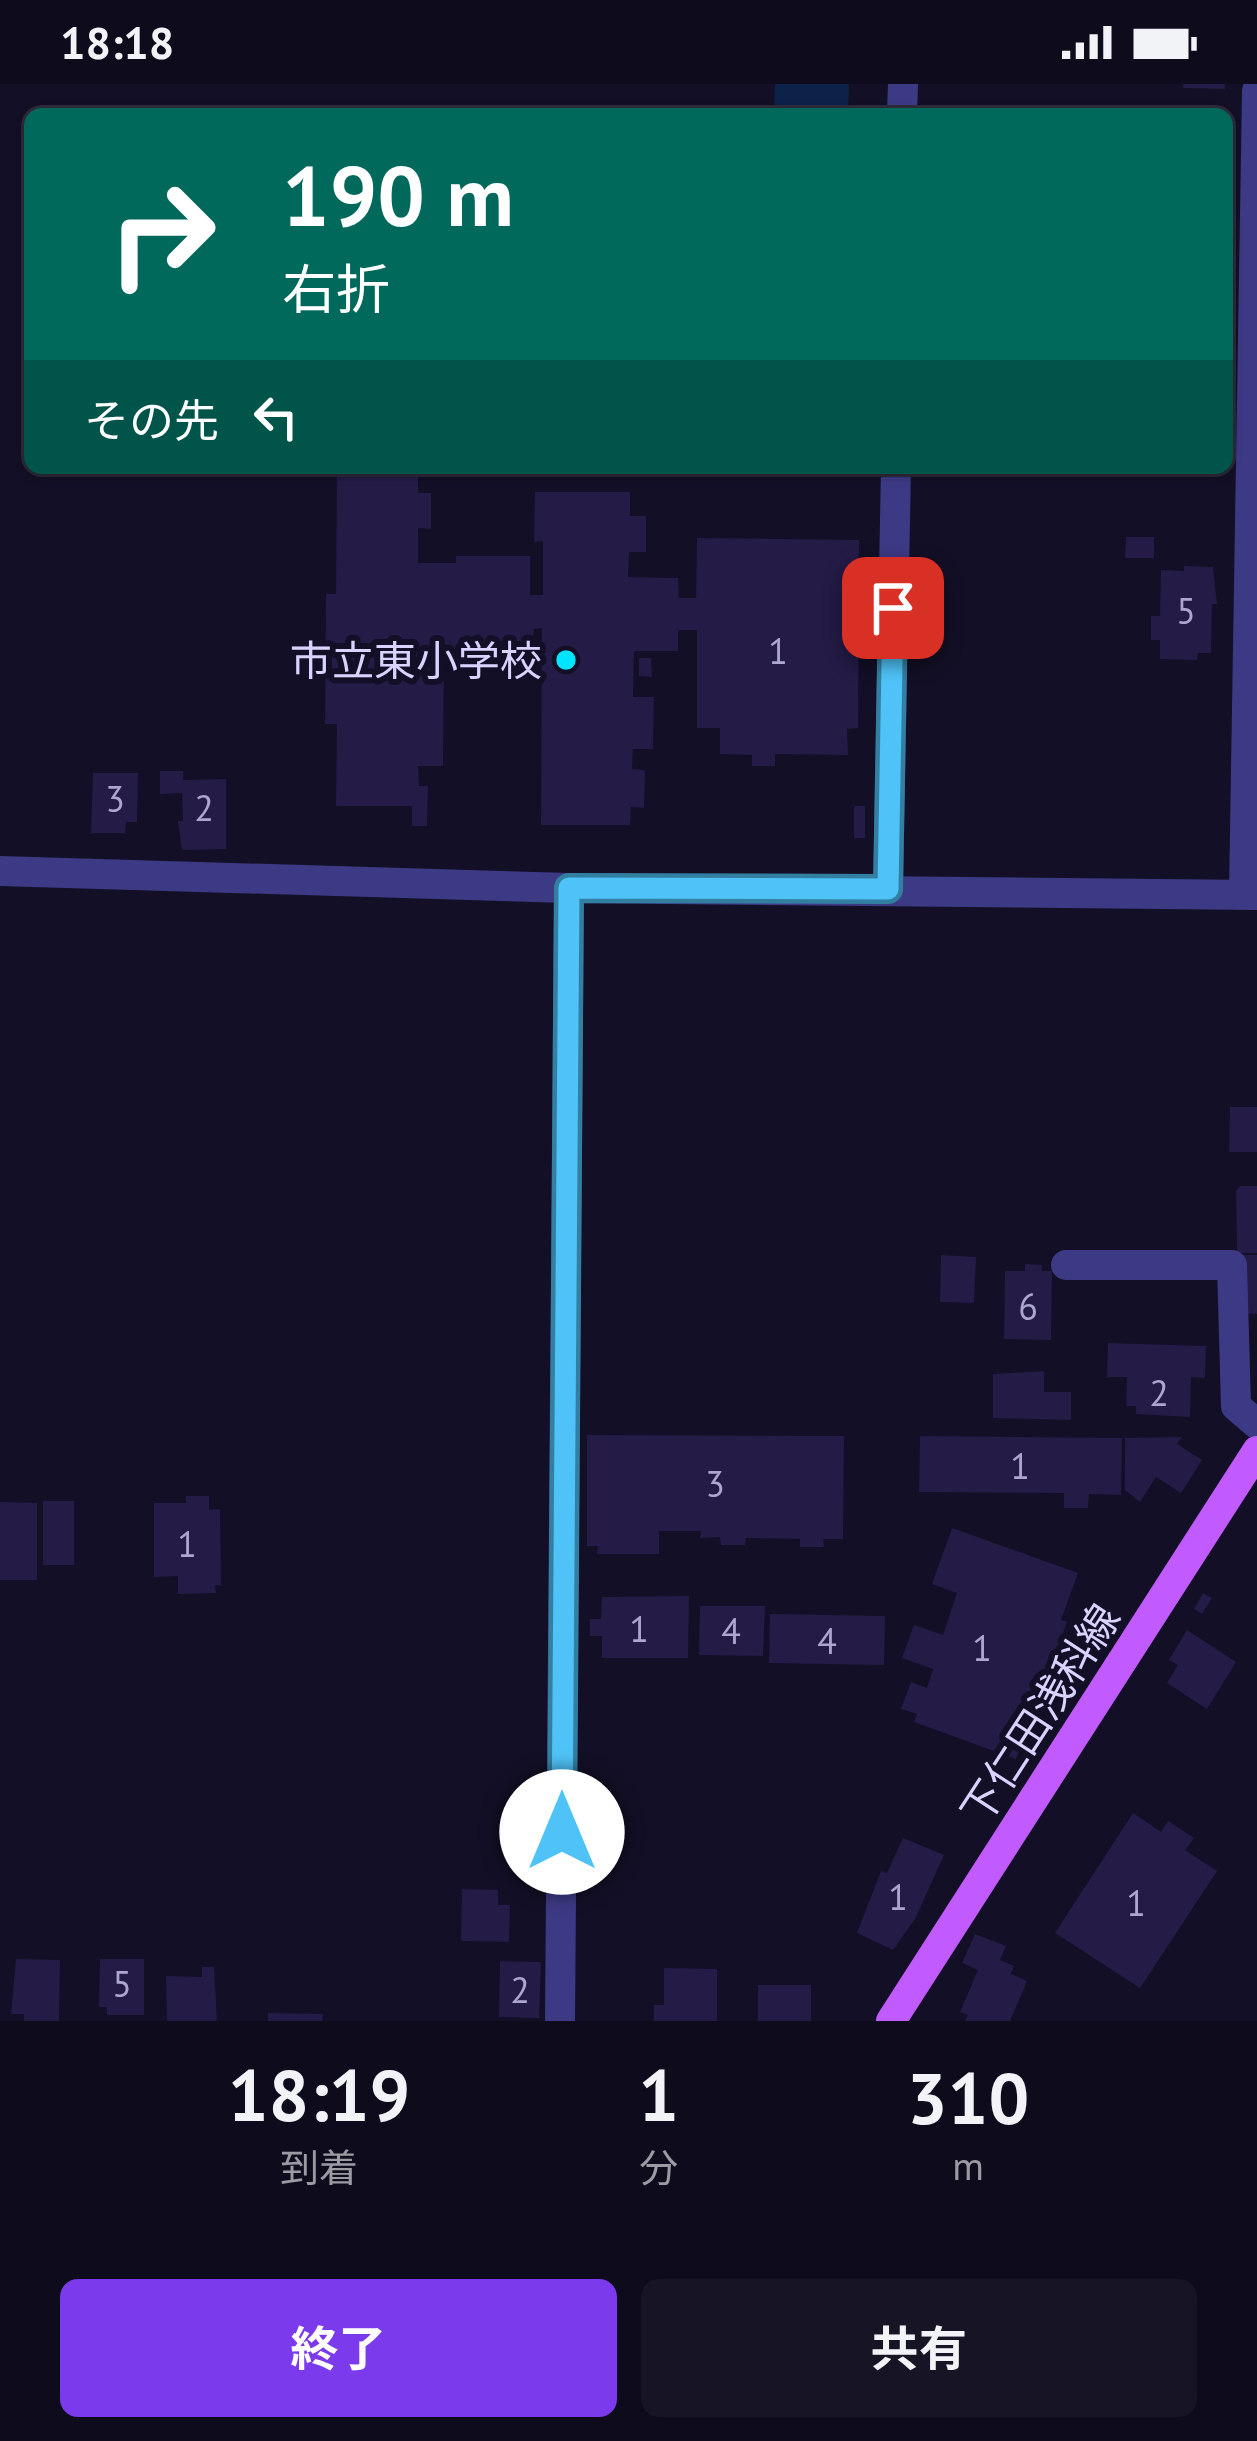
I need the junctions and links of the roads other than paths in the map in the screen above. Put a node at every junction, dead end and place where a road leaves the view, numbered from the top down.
1 (1257, 91) edge
2 (896, 474) edge
3 (0, 871) edge
4 (569, 888) junction
5 (888, 889) junction
6 (1250, 895) edge
7 (1066, 1265) dead end
8 (1257, 1424) edge
9 (1257, 1451) edge
10 (560, 2021) edge
11 (891, 2021) edge

1 - 6 street
2 - 5 street
3 - 4 street
4 - 5 street
4 - 10 street
5 - 6 street
7 - 8 street
9 - 11 main road, 下仁田浅科線

